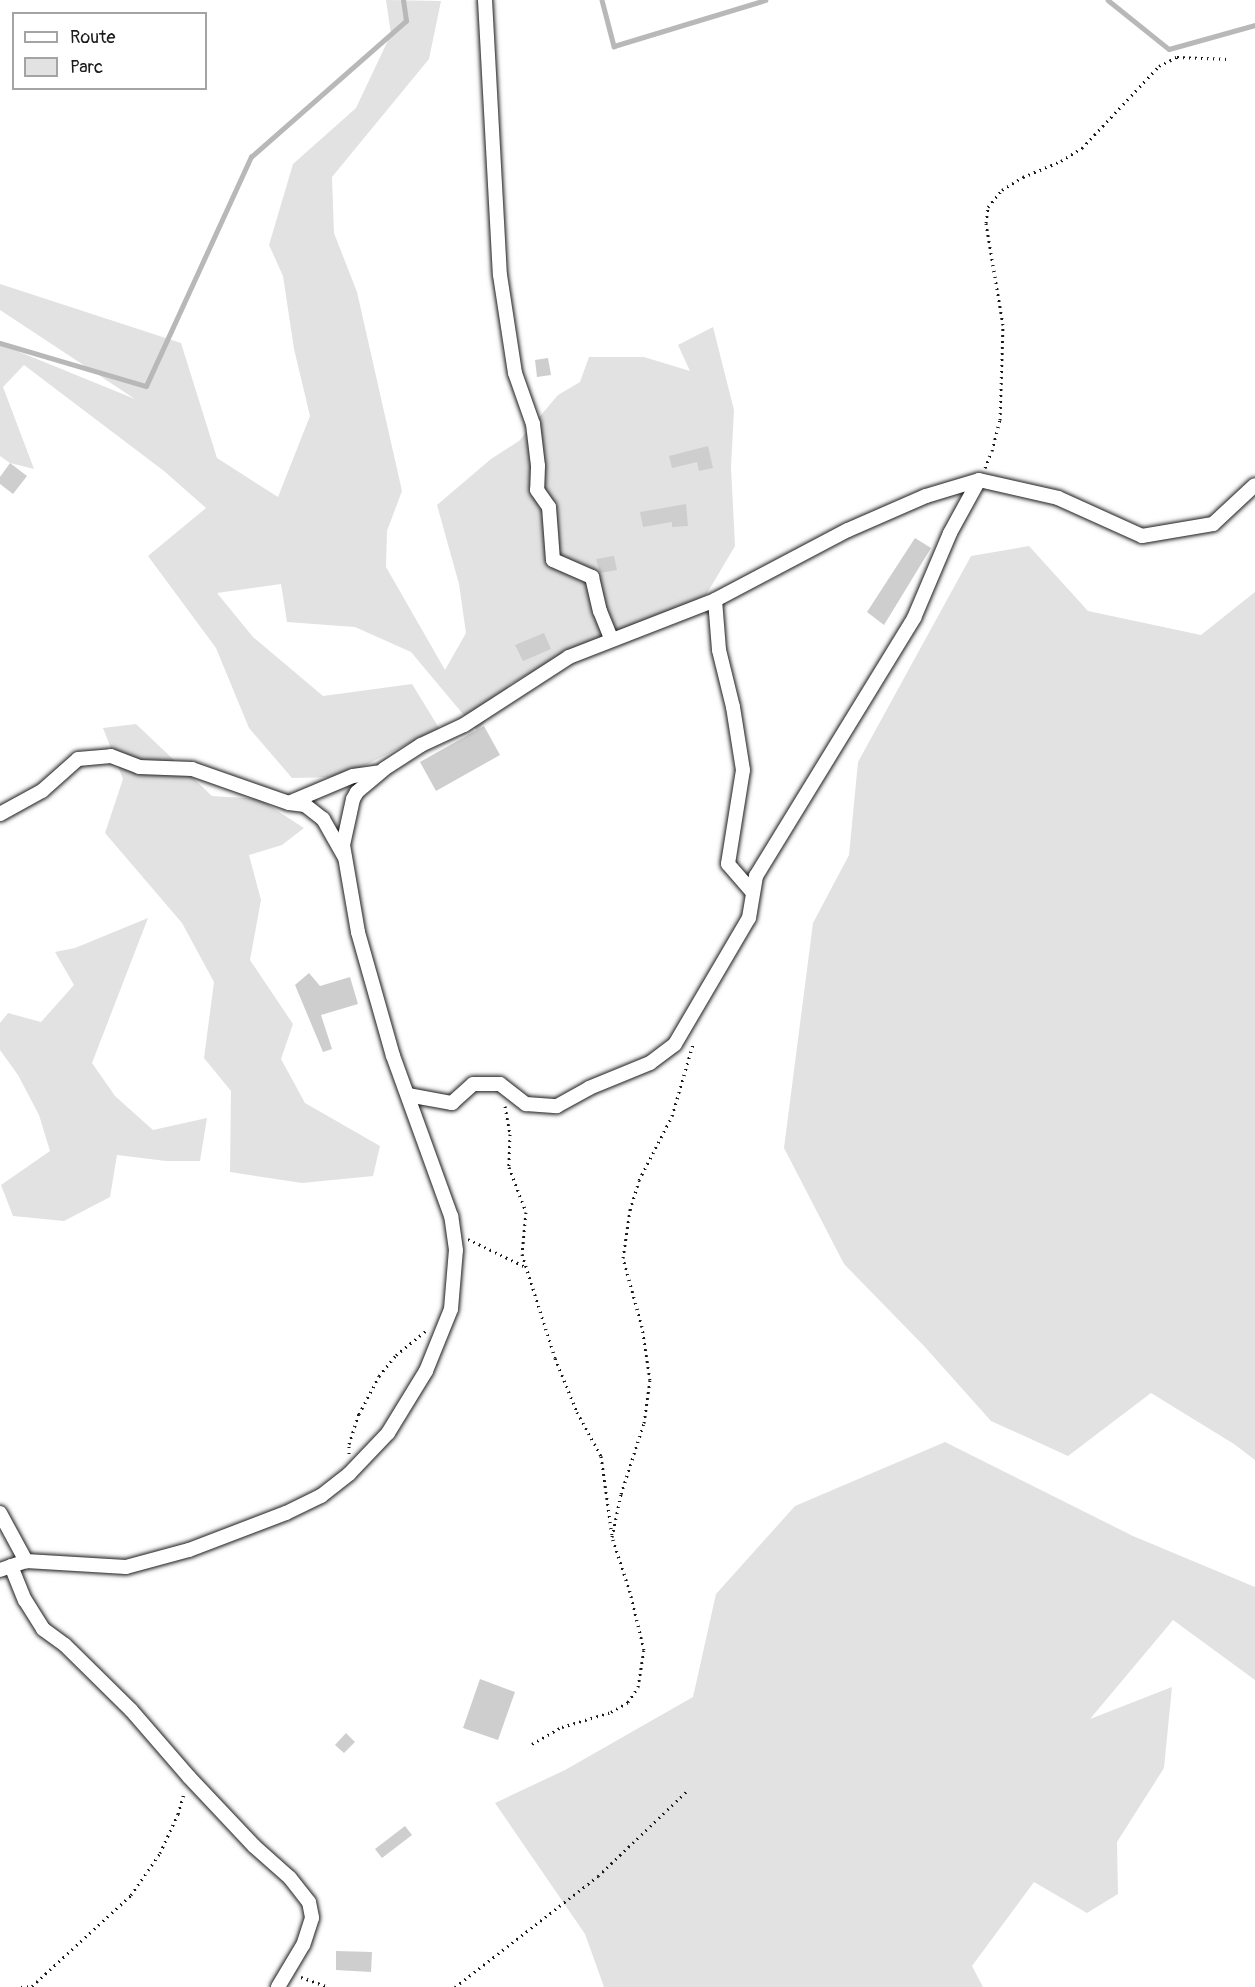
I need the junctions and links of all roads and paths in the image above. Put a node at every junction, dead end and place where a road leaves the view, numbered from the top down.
1 (485, 0) edge
2 (1228, 59) dead end
3 (979, 480) junction
4 (1255, 485) edge
5 (716, 600) junction
6 (612, 640) junction
7 (380, 772) junction
8 (289, 803) junction
9 (0, 814) edge
10 (346, 858) junction
11 (752, 892) junction
12 (694, 1042) dead end
13 (500, 1084) junction
14 (408, 1095) junction
15 (453, 1232) junction
16 (526, 1267) junction
17 (428, 1330) dead end
18 (349, 1474) junction
19 (0, 1513) edge
20 (612, 1537) junction
21 (26, 1561) junction
22 (5, 1568) edge
23 (532, 1744) dead end
24 (189, 1777) junction
25 (687, 1791) dead end
26 (286, 1971) junction
27 (32, 1986) edge
28 (21, 1987) edge
29 (278, 1987) edge
30 (328, 1987) edge
31 (455, 1987) edge

1 - 6 street
2 - 3 path
3 - 4 street
3 - 5 street
3 - 11 street
5 - 6 street
5 - 11 street
6 - 7 street
7 - 8 street
7 - 10 street
8 - 9 street
8 - 10 street
10 - 14 street
11 - 13 street
12 - 20 path
13 - 14 street
13 - 16 path
14 - 15 street
15 - 16 path
15 - 18 street
16 - 20 path
17 - 18 path
18 - 21 street
19 - 21 street
20 - 23 path
21 - 22 street
22 - 24 street
24 - 26 street
24 - 27 path
25 - 31 path
26 - 29 street
26 - 30 path
27 - 28 path

